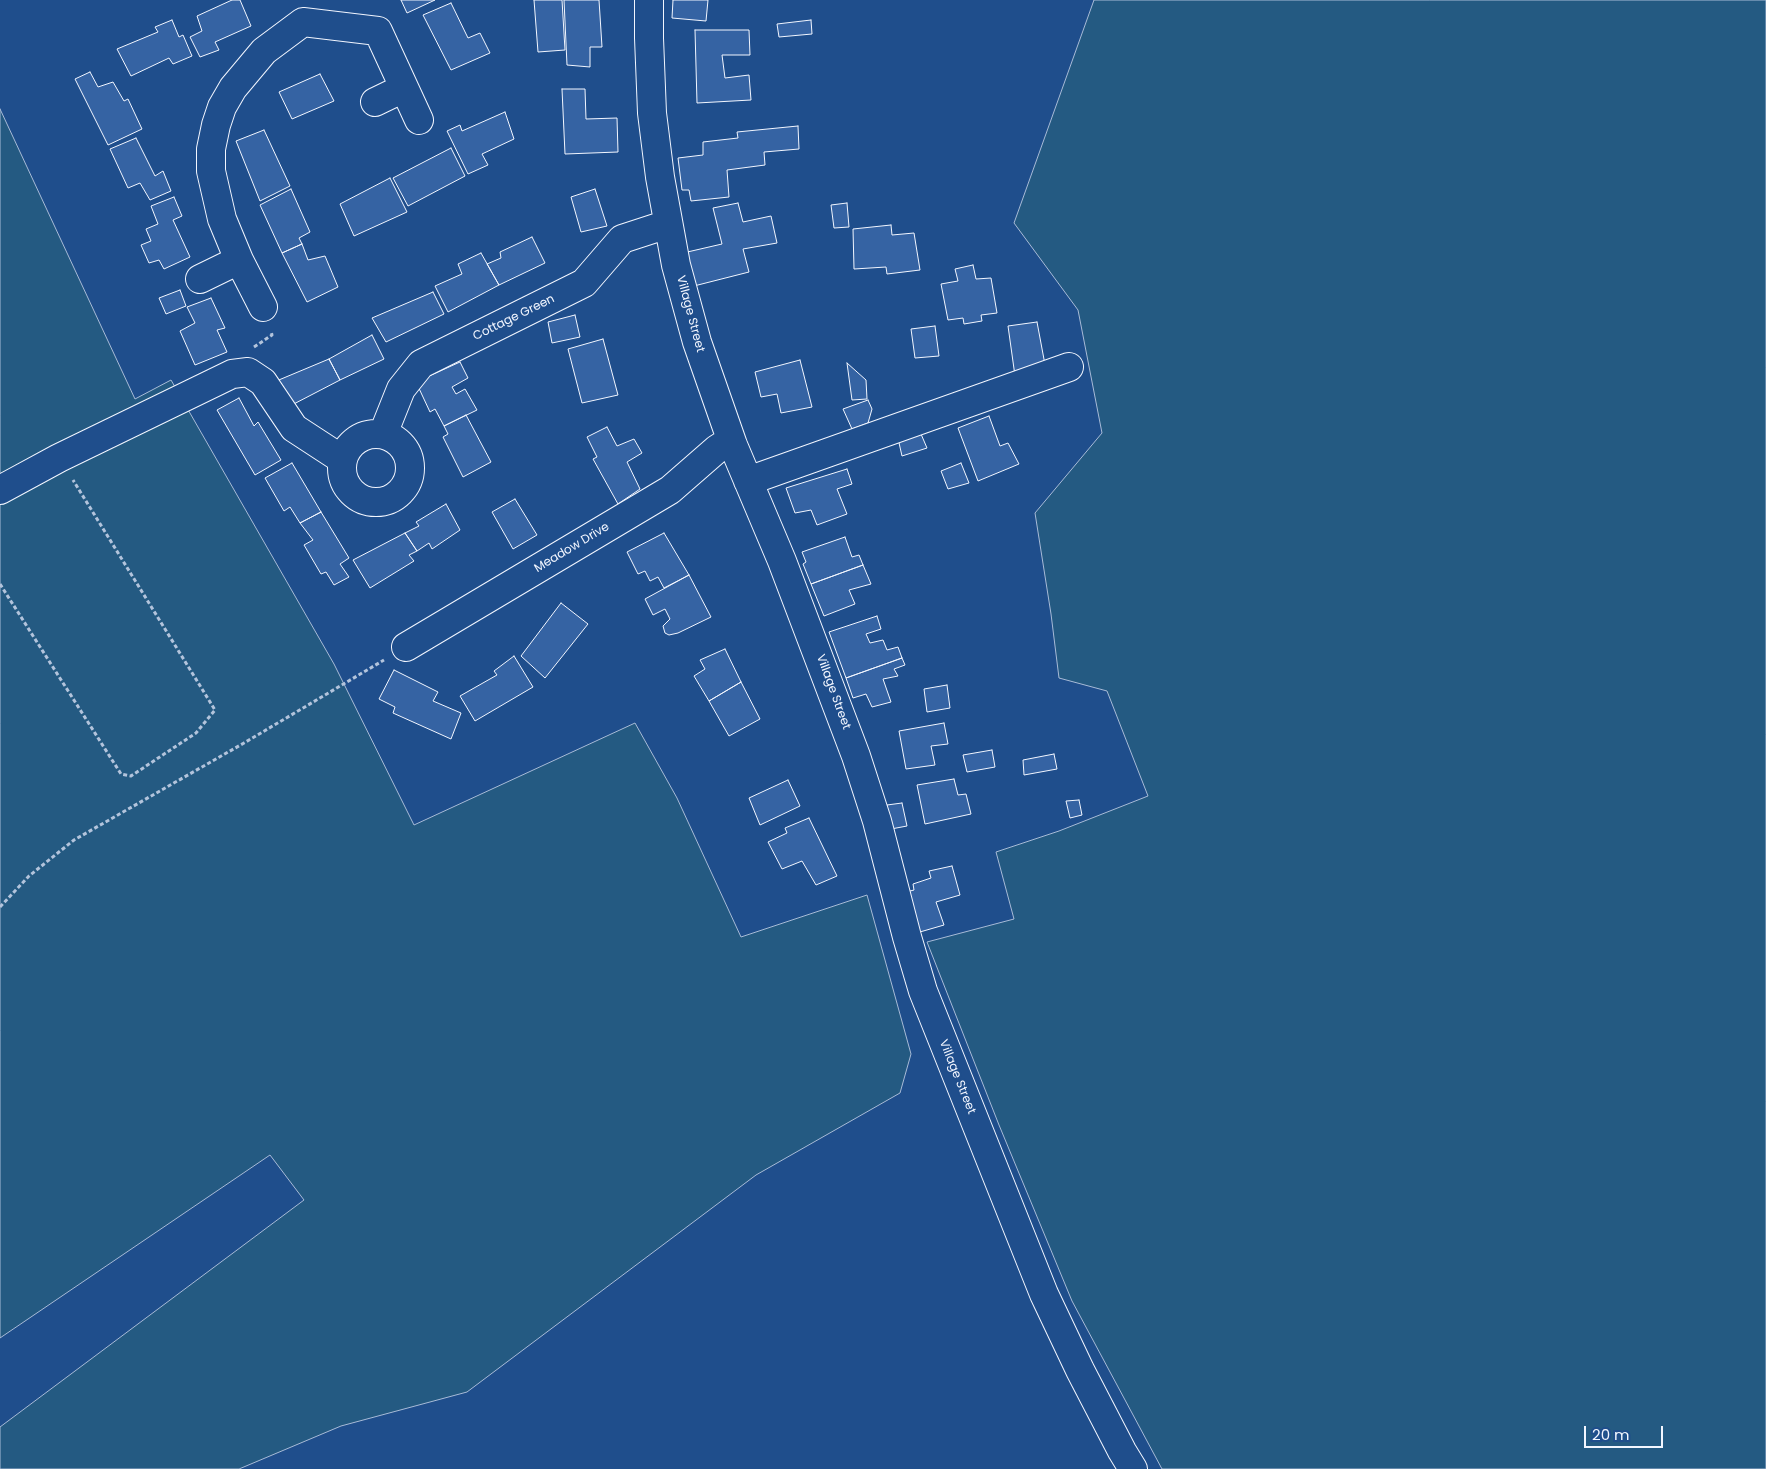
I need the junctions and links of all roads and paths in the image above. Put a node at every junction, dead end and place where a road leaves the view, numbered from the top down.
1 (649, 0) edge
2 (299, 11) edge
3 (404, 88) junction
4 (375, 102) dead end
5 (419, 120) dead end
6 (668, 224) junction
7 (239, 260) junction
8 (200, 279) dead end
9 (262, 307) joint
10 (1069, 367) dead end
11 (232, 374) junction
12 (383, 434) junction
13 (731, 440) junction
14 (59, 458) junction
15 (342, 460) junction
16 (748, 481) junction
17 (0, 490) edge
18 (0, 584) edge
19 (406, 647) joint
20 (0, 907) edge
21 (1133, 1469) edge

1 - 6 street, Village Street
2 - 3 street
2 - 7 street
3 - 4 street
3 - 5 street
6 - 12 street, Cottage Green
6 - 13 street, Village Street
7 - 8 street
7 - 9 street
9 - 11 path
10 - 16 street
11 - 14 street
11 - 15 street
12 - 15 street
12 - 15 street
13 - 16 street, Village Street
13 - 19 street, Meadow Drive
14 - 17 street
14 - 18 path
16 - 21 street, Village Street
19 - 20 path

